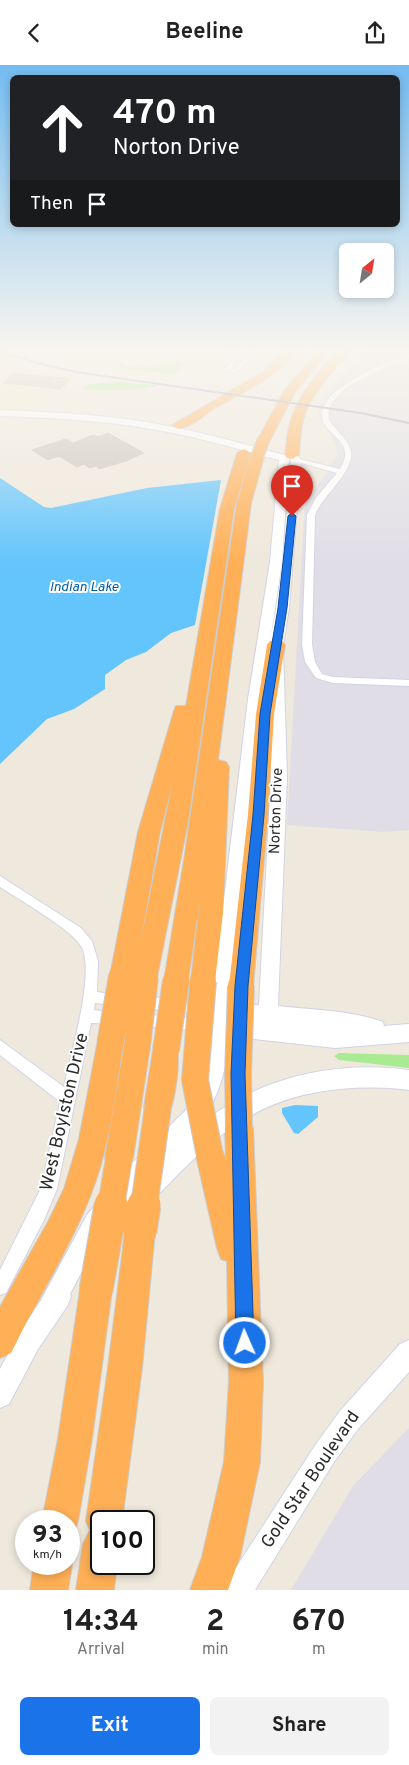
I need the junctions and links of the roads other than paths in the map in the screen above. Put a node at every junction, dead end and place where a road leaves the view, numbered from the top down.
1 (127, 421) edge
2 (149, 421) edge
3 (192, 421) edge
4 (270, 421) edge
5 (297, 421) edge
6 (327, 421) edge
7 (185, 427) junction
8 (291, 457) junction
9 (343, 469) junction
10 (276, 645) junction
11 (212, 658) junction
12 (409, 683) edge
13 (0, 881) edge
14 (90, 997) junction
15 (86, 1016) junction
16 (219, 1018) junction
17 (268, 1024) junction
18 (402, 1033) edge
19 (123, 1046) junction
20 (0, 1047) edge
21 (403, 1081) edge
22 (68, 1099) junction
23 (1, 1281) edge
24 (52, 1303) junction
25 (0, 1341) edge
26 (409, 1353) edge
27 (246, 1383) junction
28 (0, 1395) edge
29 (62, 1510) edge
30 (106, 1510) edge
31 (51, 1575) edge
32 (97, 1575) edge
33 (49, 1590) edge
34 (95, 1590) edge
35 (208, 1590) edge
36 (238, 1590) edge

1 - 7 main road
2 - 7 main road
3 - 7 highway
4 - 11 highway
5 - 8 highway
6 - 9 street
7 - 8 main road
8 - 9 street
8 - 10 main road, Norton Drive
8 - 16 main road, Norton Drive
9 - 12 street
10 - 17 main road, Norton Drive
10 - 27 highway, bridge
11 - 19 highway, bridge
11 - 27 highway, bridge
11 - 30 highway, bridge
13 - 14 street
14 - 15 street, West Boylston Drive
14 - 16 street, West Boylston Drive
15 - 16 street, West Boylston Drive
15 - 22 street, West Boylston Drive
16 - 17 main road, West Boylston Drive
16 - 24 main road, Norton Drive
17 - 18 main road, West Boylston Drive
19 - 25 highway
19 - 29 highway, bridge
20 - 22 street
21 - 24 main road
22 - 23 street, West Boylston Drive
24 - 28 main road
26 - 36 main road, Gold Star Boulevard
27 - 35 highway
31 - 33 highway
32 - 34 highway

